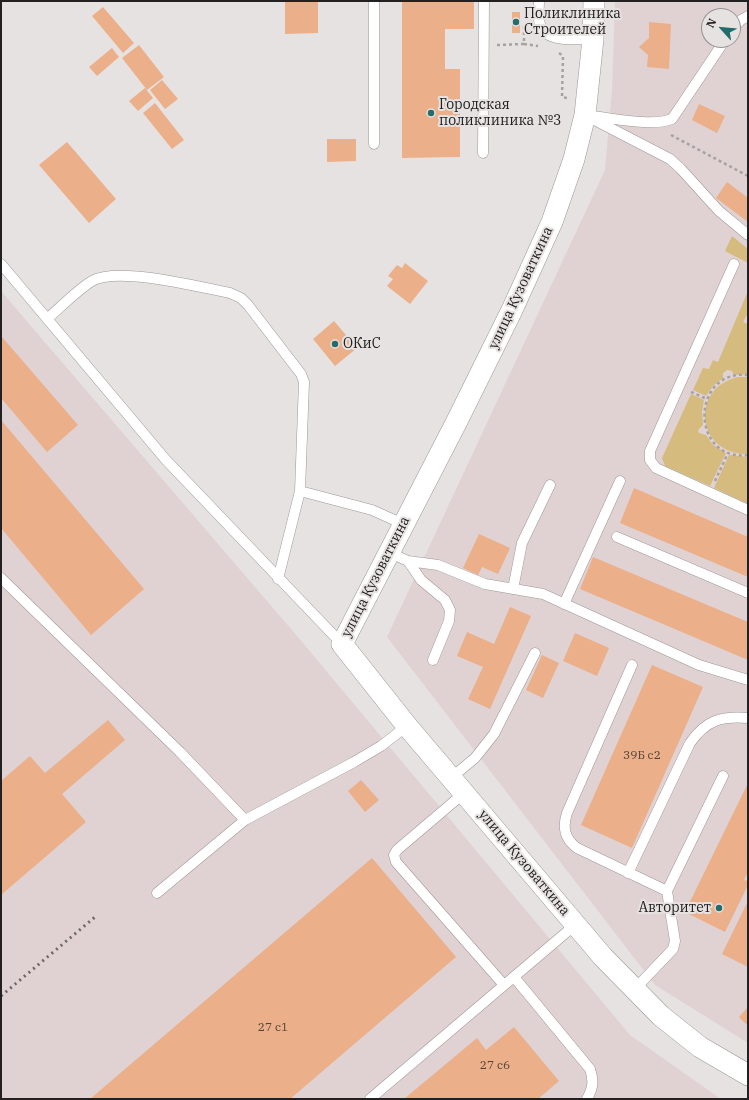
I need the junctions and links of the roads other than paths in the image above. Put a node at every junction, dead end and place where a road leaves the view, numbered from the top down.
1 (374, 1) edge
2 (484, 1) edge
3 (539, 1) edge
4 (594, 1) edge
5 (593, 39) junction
6 (720, 48) edge
7 (586, 108) junction
8 (374, 144) dead end
9 (483, 153) dead end
10 (748, 235) edge
11 (1, 264) edge
12 (734, 264) dead end
13 (47, 318) junction
14 (620, 481) dead end
15 (550, 485) dead end
16 (300, 491) junction
17 (748, 510) edge
18 (403, 524) junction
19 (617, 538) dead end
20 (388, 552) junction
21 (408, 561) junction
22 (1, 578) edge
23 (278, 579) junction
24 (513, 589) junction
25 (748, 593) edge
26 (564, 604) junction
27 (342, 644) junction
28 (535, 653) dead end
29 (433, 660) dead end
30 (632, 665) dead end
31 (748, 680) edge
32 (748, 718) edge
33 (407, 726) junction
34 (723, 776) dead end
35 (457, 785) junction
36 (245, 820) junction
37 (628, 873) junction
38 (667, 892) junction
39 (157, 893) dead end
40 (575, 925) junction
41 (514, 977) junction
42 (504, 985) junction
43 (634, 990) junction
44 (748, 1075) edge
45 (370, 1099) edge
46 (587, 1099) edge

1 - 8 lane
2 - 9 lane
3 - 5 lane
4 - 5 street, улица Кузоваткина
5 - 7 street, улица Кузоваткина
6 - 7 lane
7 - 10 lane
7 - 18 street, улица Кузоваткина
11 - 13 lane
12 - 17 lane
13 - 16 lane
13 - 23 lane
14 - 26 lane
15 - 24 lane
16 - 18 lane
16 - 23 lane
18 - 20 street, улица Кузоваткина
19 - 25 lane
20 - 21 lane
20 - 27 street, улица Кузоваткина
21 - 24 lane
21 - 29 lane
22 - 36 lane
23 - 27 lane
24 - 26 lane
26 - 31 lane
27 - 33 street, улица Кузоваткина
28 - 35 lane
30 - 37 lane
32 - 37 lane
33 - 35 street, улица Кузоваткина
33 - 36 lane
34 - 38 lane
35 - 40 street, улица Кузоваткина
35 - 42 lane
36 - 39 lane
37 - 38 lane
38 - 43 lane
40 - 41 lane
40 - 43 street, улица Кузоваткина
41 - 42 lane
41 - 46 lane
42 - 45 lane
43 - 44 street, улица Кузоваткина

